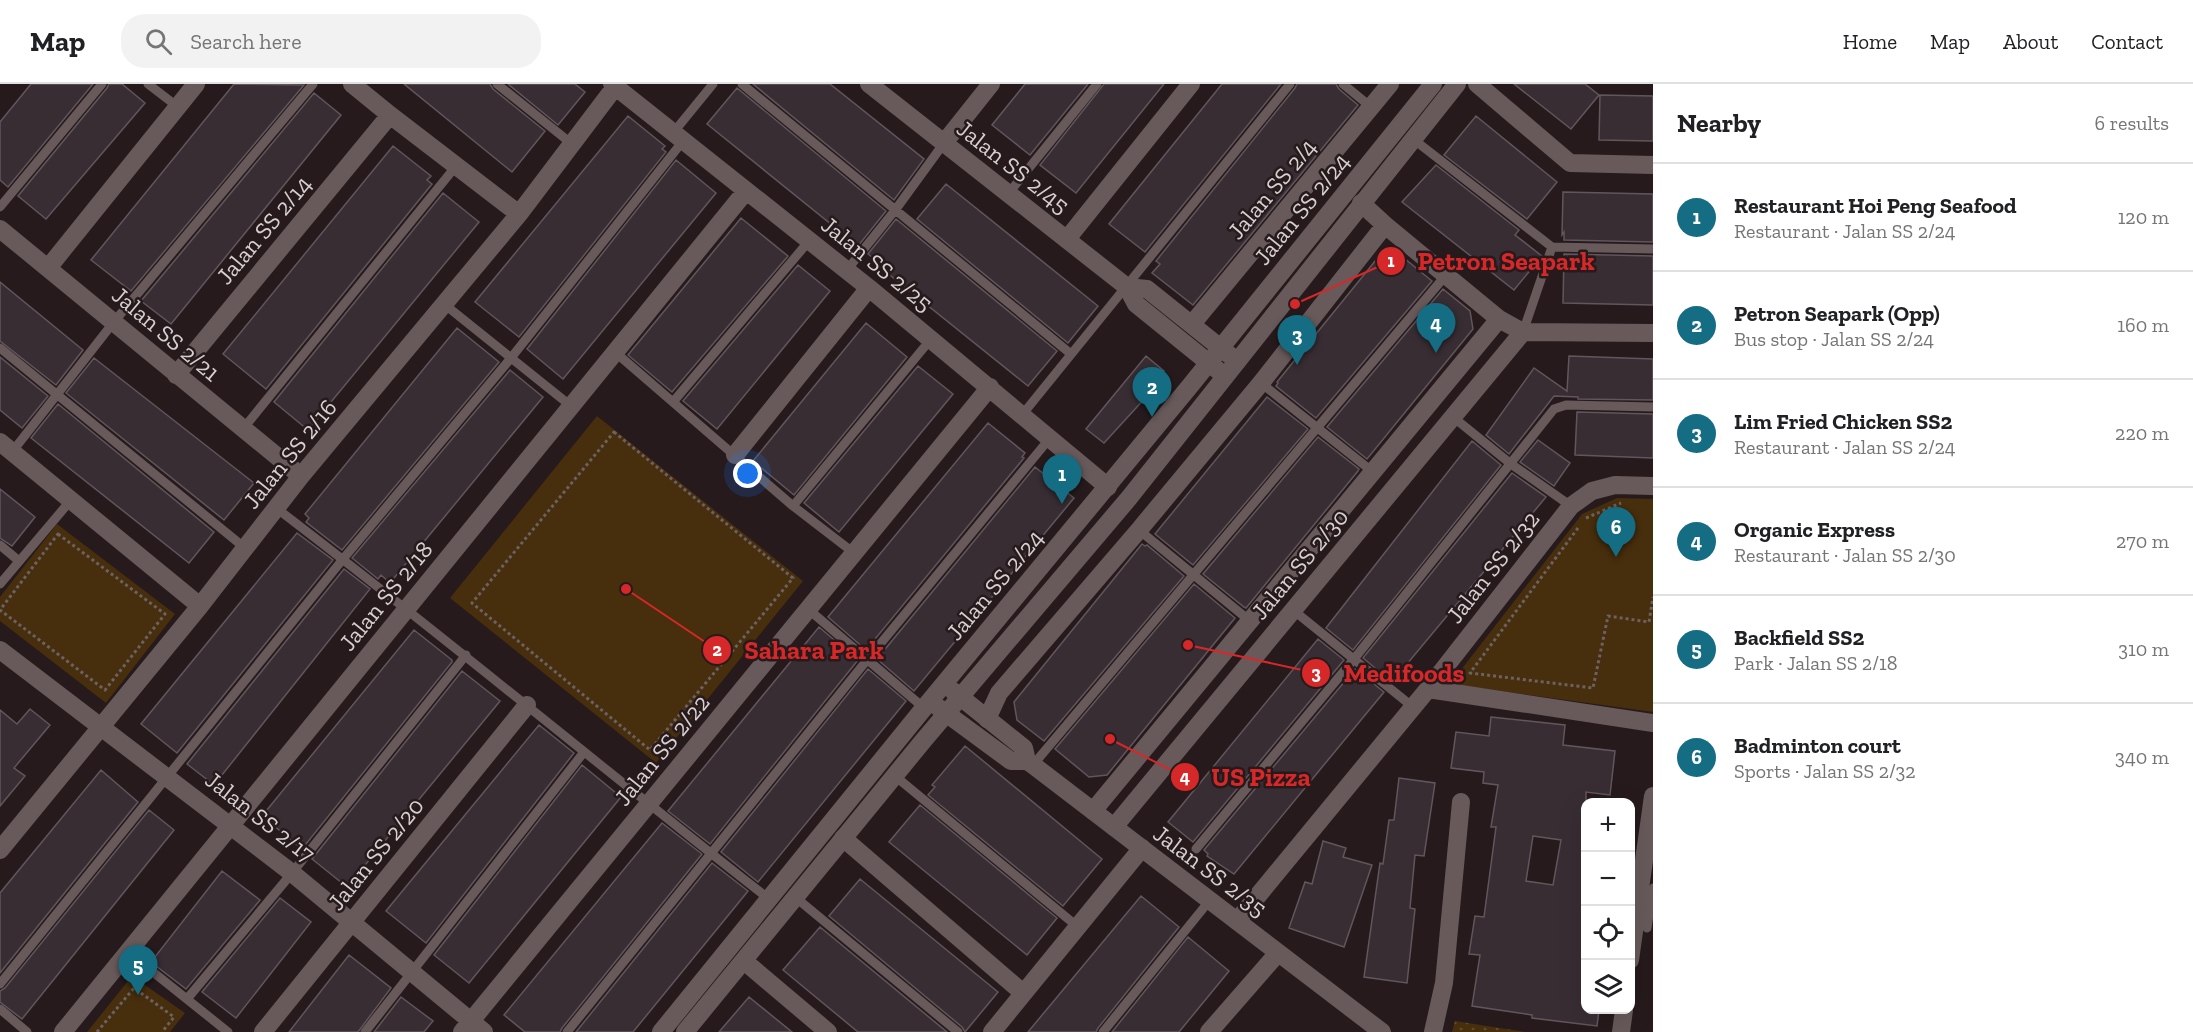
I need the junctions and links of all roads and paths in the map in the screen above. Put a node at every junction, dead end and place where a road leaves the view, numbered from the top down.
1 (102, 84) edge
2 (148, 84) edge
3 (196, 84) edge
4 (313, 84) edge
5 (352, 84) edge
6 (498, 84) edge
7 (713, 84) edge
8 (742, 84) edge
9 (869, 84) edge
10 (991, 84) edge
11 (1097, 84) edge
12 (1191, 84) edge
13 (1290, 84) edge
14 (1343, 84) edge
15 (1390, 84) edge
16 (1433, 84) edge
17 (1457, 84) edge
18 (1477, 84) edge
19 (614, 86) edge
20 (178, 107) junction
21 (1371, 107) junction
22 (390, 116) junction
23 (678, 137) junction
24 (1413, 139) junction
25 (944, 143) junction
26 (572, 144) junction
27 (1653, 165) edge
28 (456, 166) junction
29 (746, 191) junction
30 (1008, 194) junction
31 (1361, 203) junction
32 (0, 207) edge
33 (896, 209) junction
34 (519, 214) junction
35 (1384, 225) junction
36 (0, 229) edge
37 (1067, 239) junction
38 (810, 241) junction
39 (1552, 247) junction
40 (1653, 249) edge
41 (48, 268) junction
42 (847, 270) junction
43 (1446, 275) junction
44 (1127, 286) junction
45 (868, 288) junction
46 (444, 304) junction
47 (1499, 319) junction
48 (114, 323) junction
49 (1192, 324) junction
50 (1523, 332) junction
51 (1653, 333) edge
52 (931, 339) junction
53 (0, 348) edge
54 (1221, 348) junction
55 (615, 352) junction
56 (1071, 354) junction
57 (511, 358) junction
58 (1237, 361) junction
59 (1209, 363) junction
60 (176, 375) junction
61 (1225, 376) junction
62 (1261, 384) junction
63 (990, 387) junction
64 (57, 394) junction
65 (673, 402) junction
66 (571, 406) junction
67 (1653, 407) edge
68 (1022, 415) junction
69 (1453, 417) junction
70 (1317, 428) junction
71 (243, 429) junction
72 (1050, 438) junction
73 (6, 447) edge
74 (735, 455) junction
75 (1512, 465) junction
76 (1373, 472) junction
77 (301, 476) junction
78 (1653, 486) edge
79 (1108, 487) junction
80 (71, 500) junction
81 (1622, 503) dead end
82 (794, 506) junction
83 (1571, 506) junction
84 (276, 508) junction
85 (1586, 518) dead end
86 (1579, 527) dead end
87 (1139, 530) junction
88 (0, 545) edge
89 (245, 548) junction
90 (854, 553) junction
91 (343, 559) junction
92 (20, 561) junction
93 (1193, 575) junction
94 (0, 584) edge
95 (1653, 597) edge
96 (472, 603) joint
97 (200, 606) junction
98 (407, 608) junction
99 (808, 609) junction
100 (0, 610) edge
101 (1293, 610) junction
102 (1250, 621) junction
103 (0, 650) edge
104 (465, 655) junction
105 (1354, 659) junction
106 (867, 660) junction
107 (986, 668) junction
108 (944, 684) junction
109 (1428, 689) junction
110 (961, 698) junction
111 (527, 705) junction
112 (927, 705) junction
113 (1413, 707) junction
114 (947, 713) junction
115 (987, 718) junction
116 (1653, 723) edge
117 (101, 726) junction
118 (973, 733) junction
119 (923, 741) junction
120 (584, 752) junction
121 (1030, 763) junction
122 (167, 776) junction
123 (896, 776) junction
124 (1653, 796) edge
125 (1461, 802) dead end
126 (648, 804) junction
127 (1093, 811) junction
128 (231, 825) junction
129 (1114, 827) junction
130 (843, 838) junction
131 (1142, 848) junction
132 (1196, 849) dead end
133 (0, 850) edge
134 (712, 854) junction
135 (292, 873) junction
136 (1653, 888) edge
137 (795, 897) junction
138 (769, 899) junction
139 (1210, 900) junction
140 (352, 921) junction
141 (1237, 921) junction
142 (1077, 927) junction
143 (1645, 928) edge
144 (1635, 949) edge
145 (128, 952) junction
146 (1278, 953) junction
147 (744, 961) junction
148 (413, 973) junction
149 (0, 984) edge
150 (1023, 993) junction
151 (187, 999) junction
152 (0, 1009) edge
153 (1623, 1014) edge
154 (472, 1028) edge
155 (691, 1030) edge
156 (27, 1032) edge
157 (63, 1032) edge
158 (97, 1032) edge
159 (162, 1032) edge
160 (228, 1032) edge
161 (263, 1032) edge
162 (366, 1032) edge
163 (567, 1032) edge
164 (661, 1032) edge
165 (828, 1032) edge
166 (958, 1032) edge
167 (992, 1032) edge
168 (1103, 1032) edge
169 (1209, 1032) edge
170 (1383, 1032) edge
171 (1433, 1032) edge
172 (1621, 1032) edge

1 - 32 lane
2 - 20 lane
3 - 20 street
4 - 48 lane
5 - 22 street
6 - 26 lane
7 - 23 lane
8 - 33 lane
9 - 25 street, Jalan SS 2/45
10 - 25 street
11 - 30 lane
12 - 37 street
13 - 44 lane
14 - 21 lane
15 - 21 street, Jalan SS 2/4
16 - 54 street, Jalan SS 2/24
17 - 24 street, Jalan SS 2/24
18 - 27 street
19 - 23 street, Jalan SS 2/25
19 - 26 street, Jalan SS 2/16
20 - 41 street
21 - 49 street, Jalan SS 2/4
22 - 28 street
22 - 60 street, Jalan SS 2/14
23 - 29 street, Jalan SS 2/25
23 - 57 lane
24 - 31 street, Jalan SS 2/24
24 - 39 lane
25 - 30 street, Jalan SS 2/45
25 - 33 lane
26 - 34 street, Jalan SS 2/16
28 - 34 street
28 - 71 lane
29 - 38 street, Jalan SS 2/25
29 - 55 street, Jalan SS 2/18
30 - 37 street, Jalan SS 2/45
31 - 35 street
31 - 58 street, Jalan SS 2/24
33 - 42 lane
33 - 56 lane
34 - 46 street, Jalan SS 2/16
35 - 43 street
35 - 62 street
36 - 41 street, Jalan SS 2/21
37 - 44 street, Jalan SS 2/45
38 - 42 street, Jalan SS 2/25
38 - 65 lane
39 - 40 lane
39 - 50 lane
41 - 48 street, Jalan SS 2/21
42 - 45 street, Jalan SS 2/25
43 - 47 street
43 - 70 lane
44 - 49 street, Jalan SS 2/45
44 - 56 lane
44 - 59 street, Jalan SS 2/45
45 - 52 street, Jalan SS 2/25
45 - 74 street
46 - 57 lane
46 - 77 street, Jalan SS 2/16
47 - 50 street
47 - 76 street
48 - 60 street, Jalan SS 2/21
48 - 64 lane
49 - 54 street, Jalan SS 2/45
50 - 51 street
50 - 69 street, Jalan SS 2/30
52 - 63 street, Jalan SS 2/25
52 - 82 lane
53 - 64 lane
54 - 58 street, Jalan SS 2/45
54 - 59 street, Jalan SS 2/24
55 - 65 lane
55 - 66 street, Jalan SS 2/18
56 - 68 lane
57 - 66 lane
57 - 91 lane
58 - 61 street, Jalan SS 2/24
59 - 61 street, Jalan SS 2/45
59 - 79 street, Jalan SS 2/24
60 - 71 street, Jalan SS 2/21
61 - 107 street, Jalan SS 2/24
62 - 70 lane
62 - 87 street
63 - 68 street, Jalan SS 2/25
63 - 90 street, Jalan SS 2/22
64 - 73 lane
64 - 89 lane
65 - 74 lane
66 - 98 street, Jalan SS 2/18
67 - 75 lane
68 - 72 street, Jalan SS 2/25
69 - 75 lane
69 - 101 street, Jalan SS 2/30
70 - 76 lane
70 - 93 lane
71 - 77 street, Jalan SS 2/21
72 - 79 street, Jalan SS 2/25
72 - 106 lane
73 - 80 street
74 - 82 lane
75 - 83 lane
75 - 105 lane
76 - 102 street
77 - 84 street, Jalan SS 2/16
78 - 83 street, Jalan SS 2/32
79 - 108 street, Jalan SS 2/24
80 - 92 lane
80 - 97 street
81 - 85 path
82 - 90 lane
83 - 109 street, Jalan SS 2/32
84 - 89 street, Jalan SS 2/16
84 - 91 lane
86 - 95 path
87 - 93 lane
87 - 115 street
88 - 92 lane
89 - 97 street, Jalan SS 2/16
90 - 99 street, Jalan SS 2/22
91 - 98 lane
91 - 122 lane
92 - 94 lane
93 - 102 lane
93 - 121 lane
96 - 96 path
97 - 117 street, Jalan SS 2/16
98 - 104 lane
98 - 128 street, Jalan SS 2/18
99 - 106 lane
99 - 126 street, Jalan SS 2/22
100 - 100 path
101 - 105 lane
101 - 129 street, Jalan SS 2/30
102 - 127 street
103 - 117 street, Jalan SS 2/17
104 - 111 lane
104 - 135 lane
105 - 113 lane
105 - 132 lane
106 - 112 lane
106 - 134 lane
107 - 110 street, Jalan SS 2/24
107 - 115 street
108 - 110 street, Jalan SS 2/35
108 - 112 street, Jalan SS 2/24
109 - 113 street, Jalan SS 2/32
109 - 116 street
110 - 114 street, Jalan SS 2/24
110 - 115 street, Jalan SS 2/35
111 - 120 lane
111 - 140 street, Jalan SS 2/20
112 - 114 street, Jalan SS 2/35
112 - 138 street, Jalan SS 2/24
113 - 141 street, Jalan SS 2/32
114 - 118 street, Jalan SS 2/35
114 - 119 street, Jalan SS 2/24
115 - 121 street, Jalan SS 2/35
117 - 122 street, Jalan SS 2/17
117 - 133 street, Jalan SS 2/16
118 - 119 street
118 - 121 street, Jalan SS 2/35
119 - 123 street, Jalan SS 2/24
120 - 126 lane
120 - 148 lane
121 - 127 street, Jalan SS 2/35
122 - 128 street, Jalan SS 2/17
122 - 149 lane
123 - 130 street, Jalan SS 2/24
123 - 142 lane
124 - 143 street
125 - 171 street
126 - 134 lane
126 - 154 street, Jalan SS 2/22
127 - 129 street, Jalan SS 2/35
128 - 135 street, Jalan SS 2/17
128 - 145 street, Jalan SS 2/18
129 - 131 street, Jalan SS 2/35
130 - 137 street, Jalan SS 2/24
130 - 150 street
131 - 139 street, Jalan SS 2/35
131 - 142 street
134 - 138 lane
134 - 163 lane
135 - 140 street, Jalan SS 2/17
135 - 151 lane
136 - 143 lane
137 - 147 street, Jalan SS 2/24
137 - 166 lane
138 - 164 street, Jalan SS 2/24
139 - 141 street, Jalan SS 2/35
139 - 168 lane
140 - 148 street, Jalan SS 2/17
140 - 161 street, Jalan SS 2/20
141 - 146 street, Jalan SS 2/35
142 - 150 street
143 - 144 street
145 - 151 lane
145 - 157 street, Jalan SS 2/18
146 - 169 street
146 - 170 street, Jalan SS 2/35
147 - 155 street, Jalan SS 2/24
147 - 165 street
148 - 154 street, Jalan SS 2/17
148 - 162 lane
150 - 167 street
151 - 160 lane
152 - 156 lane
153 - 172 street
158 - 159 path

